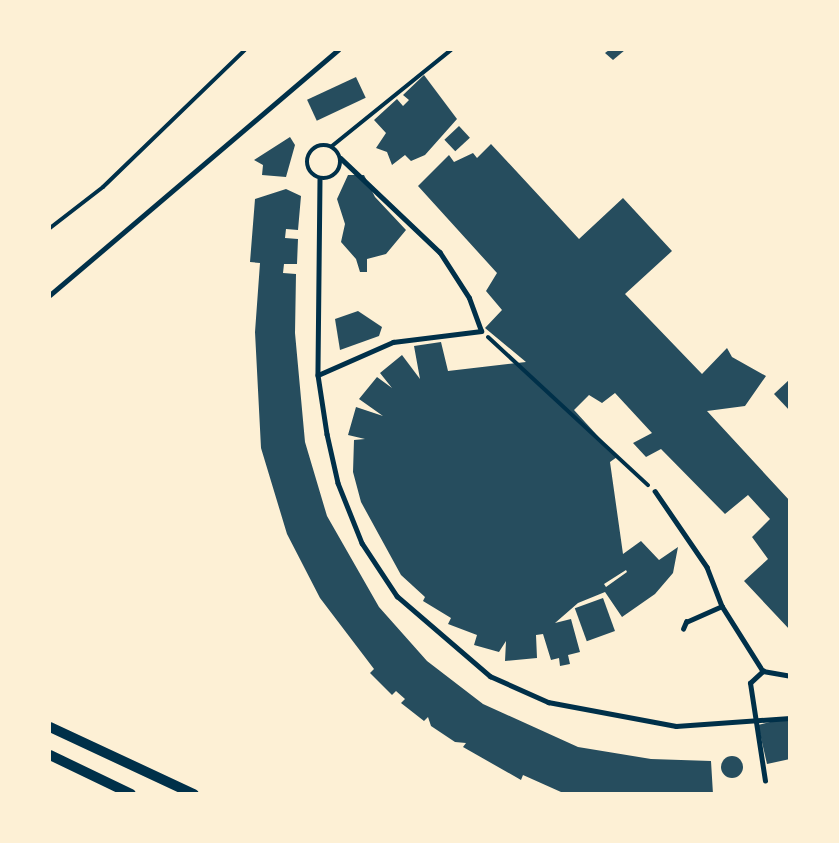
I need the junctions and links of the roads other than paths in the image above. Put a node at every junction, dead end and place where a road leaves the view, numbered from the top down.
1 (338, 50) edge
2 (341, 159) junction
3 (320, 178) junction
4 (50, 295) edge
5 (318, 375) junction
6 (654, 491) road end
7 (722, 606) junction
8 (683, 629) dead end
9 (763, 671) junction
10 (789, 676) edge
11 (789, 718) edge
12 (753, 723) junction
13 (50, 727) edge
14 (50, 755) edge
15 (765, 781) dead end
16 (131, 794) edge
17 (194, 794) edge

1 - 4 lane
2 - 3 lane
2 - 3 lane
2 - 5 lane
3 - 5 lane
5 - 12 lane
6 - 7 lane
7 - 8 lane
7 - 9 lane
9 - 10 lane
9 - 12 lane
11 - 12 lane
12 - 15 lane
13 - 17 street
14 - 16 street

